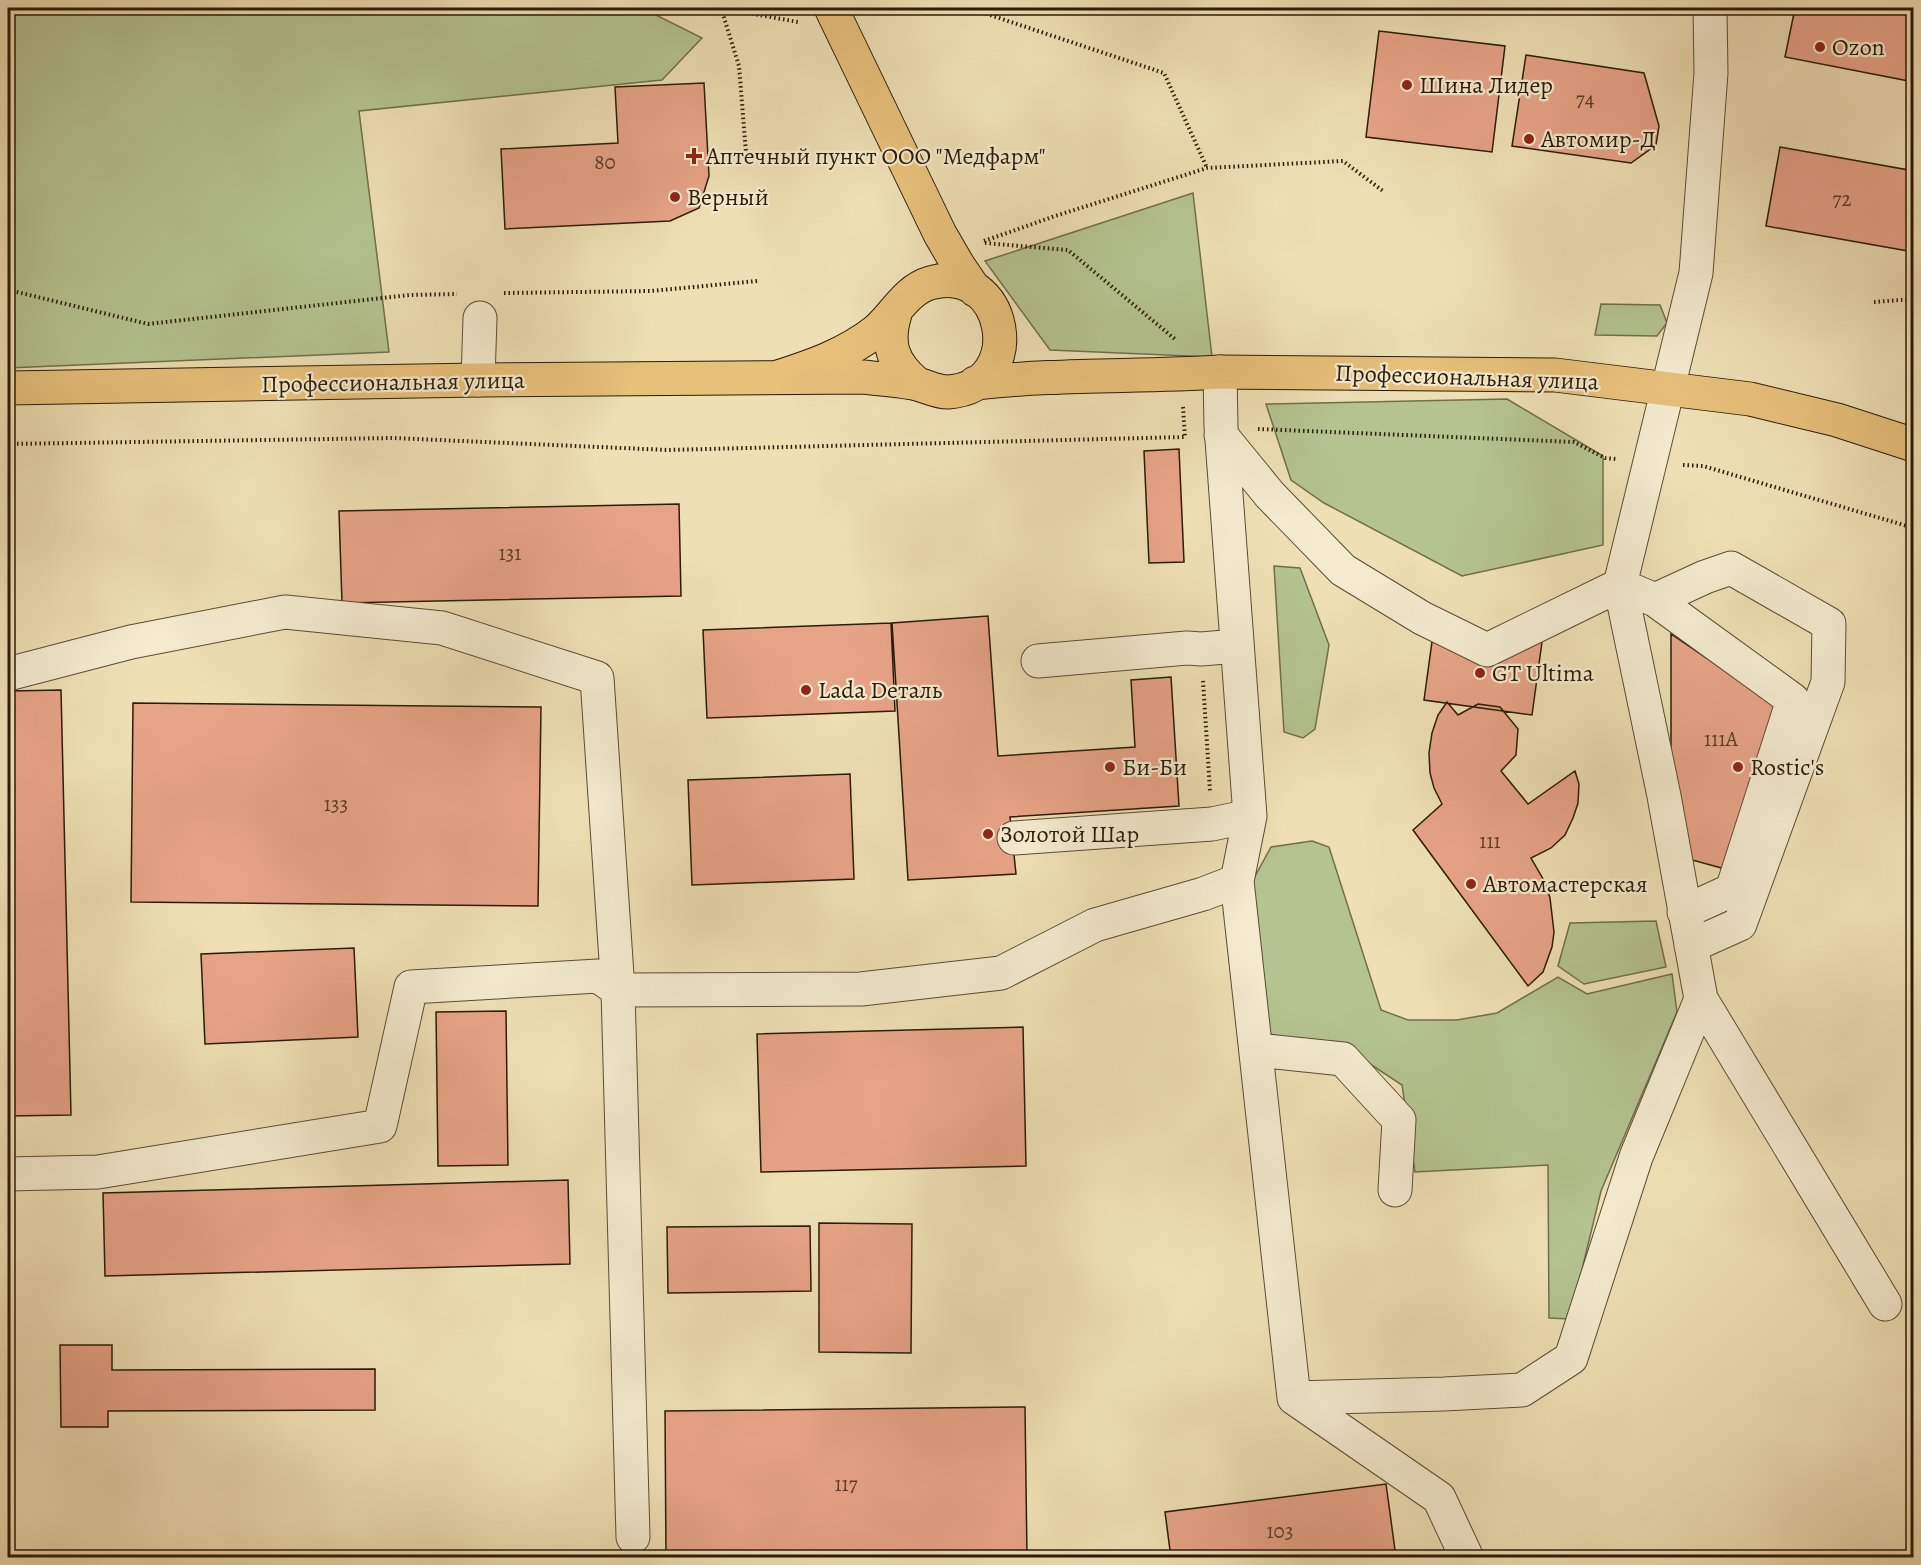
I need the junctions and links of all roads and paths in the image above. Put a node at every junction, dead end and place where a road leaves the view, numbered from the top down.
1 (721, 8) edge
2 (831, 8) edge
3 (969, 8) edge
4 (1710, 8) edge
5 (798, 22) dead end
6 (747, 165) dead end
7 (1207, 168) junction
8 (916, 186) junction
9 (1383, 191) dead end
10 (757, 281) dead end
11 (975, 290) junction
12 (8, 292) edge
13 (501, 294) dead end
14 (1914, 299) edge
15 (905, 302) junction
16 (1874, 302) dead end
17 (473, 306) joint
18 (1000, 328) junction
19 (1220, 372) junction
20 (1181, 374) junction
21 (1084, 375) junction
22 (778, 377) junction
23 (478, 380) junction
24 (916, 383) junction
25 (975, 383) junction
26 (8, 388) edge
27 (1670, 388) junction
28 (1221, 431) junction
29 (1184, 437) junction
30 (8, 444) edge
31 (1914, 445) edge
32 (1650, 462) junction
33 (1914, 528) edge
34 (1620, 585) junction
35 (1655, 600) junction
36 (1237, 646) junction
37 (1201, 649) junction
38 (1038, 662) dead end
39 (8, 674) edge
40 (1250, 816) junction
41 (1212, 824) junction
42 (1014, 838) dead end
43 (1237, 881) junction
44 (1684, 912) junction
45 (1691, 946) junction
46 (618, 990) junction
47 (1701, 999) junction
48 (1256, 1050) junction
49 (8, 1174) edge
50 (1395, 1190) dead end
51 (1885, 1304) dead end
52 (1294, 1398) junction
53 (633, 1537) dead end
54 (1467, 1557) edge

1 - 5 path
1 - 6 path
2 - 8 main road
3 - 7 path
4 - 27 lane
7 - 9 path
7 - 20 path
8 - 11 main road
8 - 15 main road
10 - 13 path
11 - 15 main road, Профессиональная улица
11 - 18 main road, Профессиональная улица
12 - 17 path
14 - 16 path
15 - 22 main road, Профессиональная улица
15 - 24 main road, Профессиональная улица
17 - 23 lane
18 - 21 main road, Профессиональная улица
18 - 25 main road
19 - 20 main road, Профессиональная улица
19 - 27 main road, Профессиональная улица
19 - 28 lane
20 - 21 main road, Профессиональная улица
20 - 29 path
21 - 25 main road, Профессиональная улица
22 - 23 main road, Профессиональная улица
22 - 24 main road, Профессиональная улица
23 - 26 main road, Профессиональная улица
24 - 25 main road, Профессиональная улица
27 - 31 main road, Профессиональная улица
27 - 32 lane
28 - 29 path
28 - 32 path
28 - 34 lane
28 - 36 lane
29 - 30 path
32 - 33 path
32 - 34 lane
34 - 35 lane
34 - 44 lane
35 - 44 lane
35 - 45 lane
36 - 37 lane
36 - 40 lane
37 - 38 lane
37 - 41 path
39 - 46 lane
40 - 41 lane
40 - 43 lane
41 - 42 lane
43 - 46 lane
43 - 48 lane
44 - 45 lane
45 - 47 lane
46 - 49 lane
46 - 53 lane
47 - 51 lane
47 - 52 lane
48 - 50 lane
48 - 52 lane
52 - 54 lane

